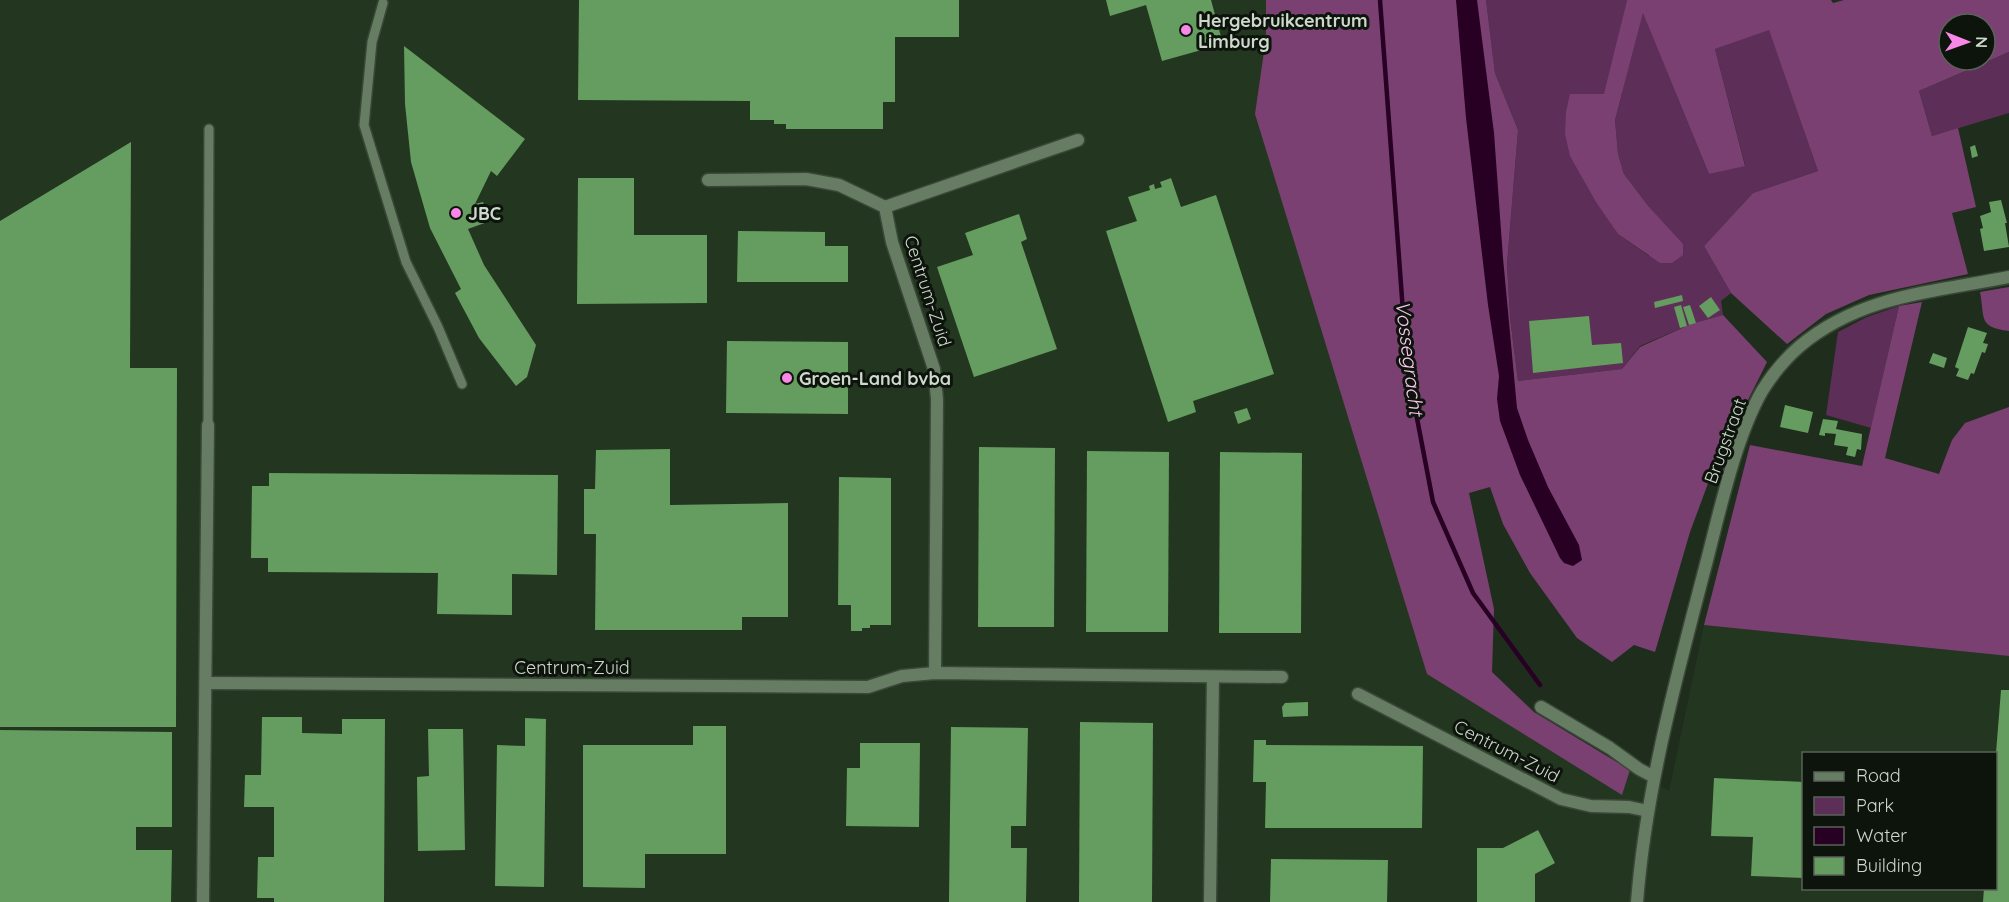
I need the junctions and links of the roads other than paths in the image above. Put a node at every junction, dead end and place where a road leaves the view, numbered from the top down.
1 (383, 3) dead end
2 (209, 129) dead end
3 (1078, 140) dead end
4 (708, 180) dead end
5 (885, 207) junction
6 (2009, 277) edge
7 (462, 384) dead end
8 (208, 425) joint
9 (935, 674) junction
10 (1213, 677) junction
11 (1282, 677) dead end
12 (206, 683) junction
13 (1358, 694) dead end
14 (1541, 706) dead end
15 (1654, 777) junction
16 (1648, 811) junction
17 (203, 902) edge
18 (1210, 902) edge
19 (1637, 902) edge

1 - 7 lane
2 - 8 lane
3 - 5 street
4 - 5 street
5 - 9 street, Centrum-Zuid
6 - 15 street, Brugstraat
8 - 12 street
9 - 10 street, Centrum-Zuid
9 - 12 street, Centrum-Zuid
10 - 11 street, Centrum-Zuid
10 - 18 street
12 - 17 street
13 - 16 street, Centrum-Zuid
14 - 15 street
15 - 16 street
16 - 19 street

